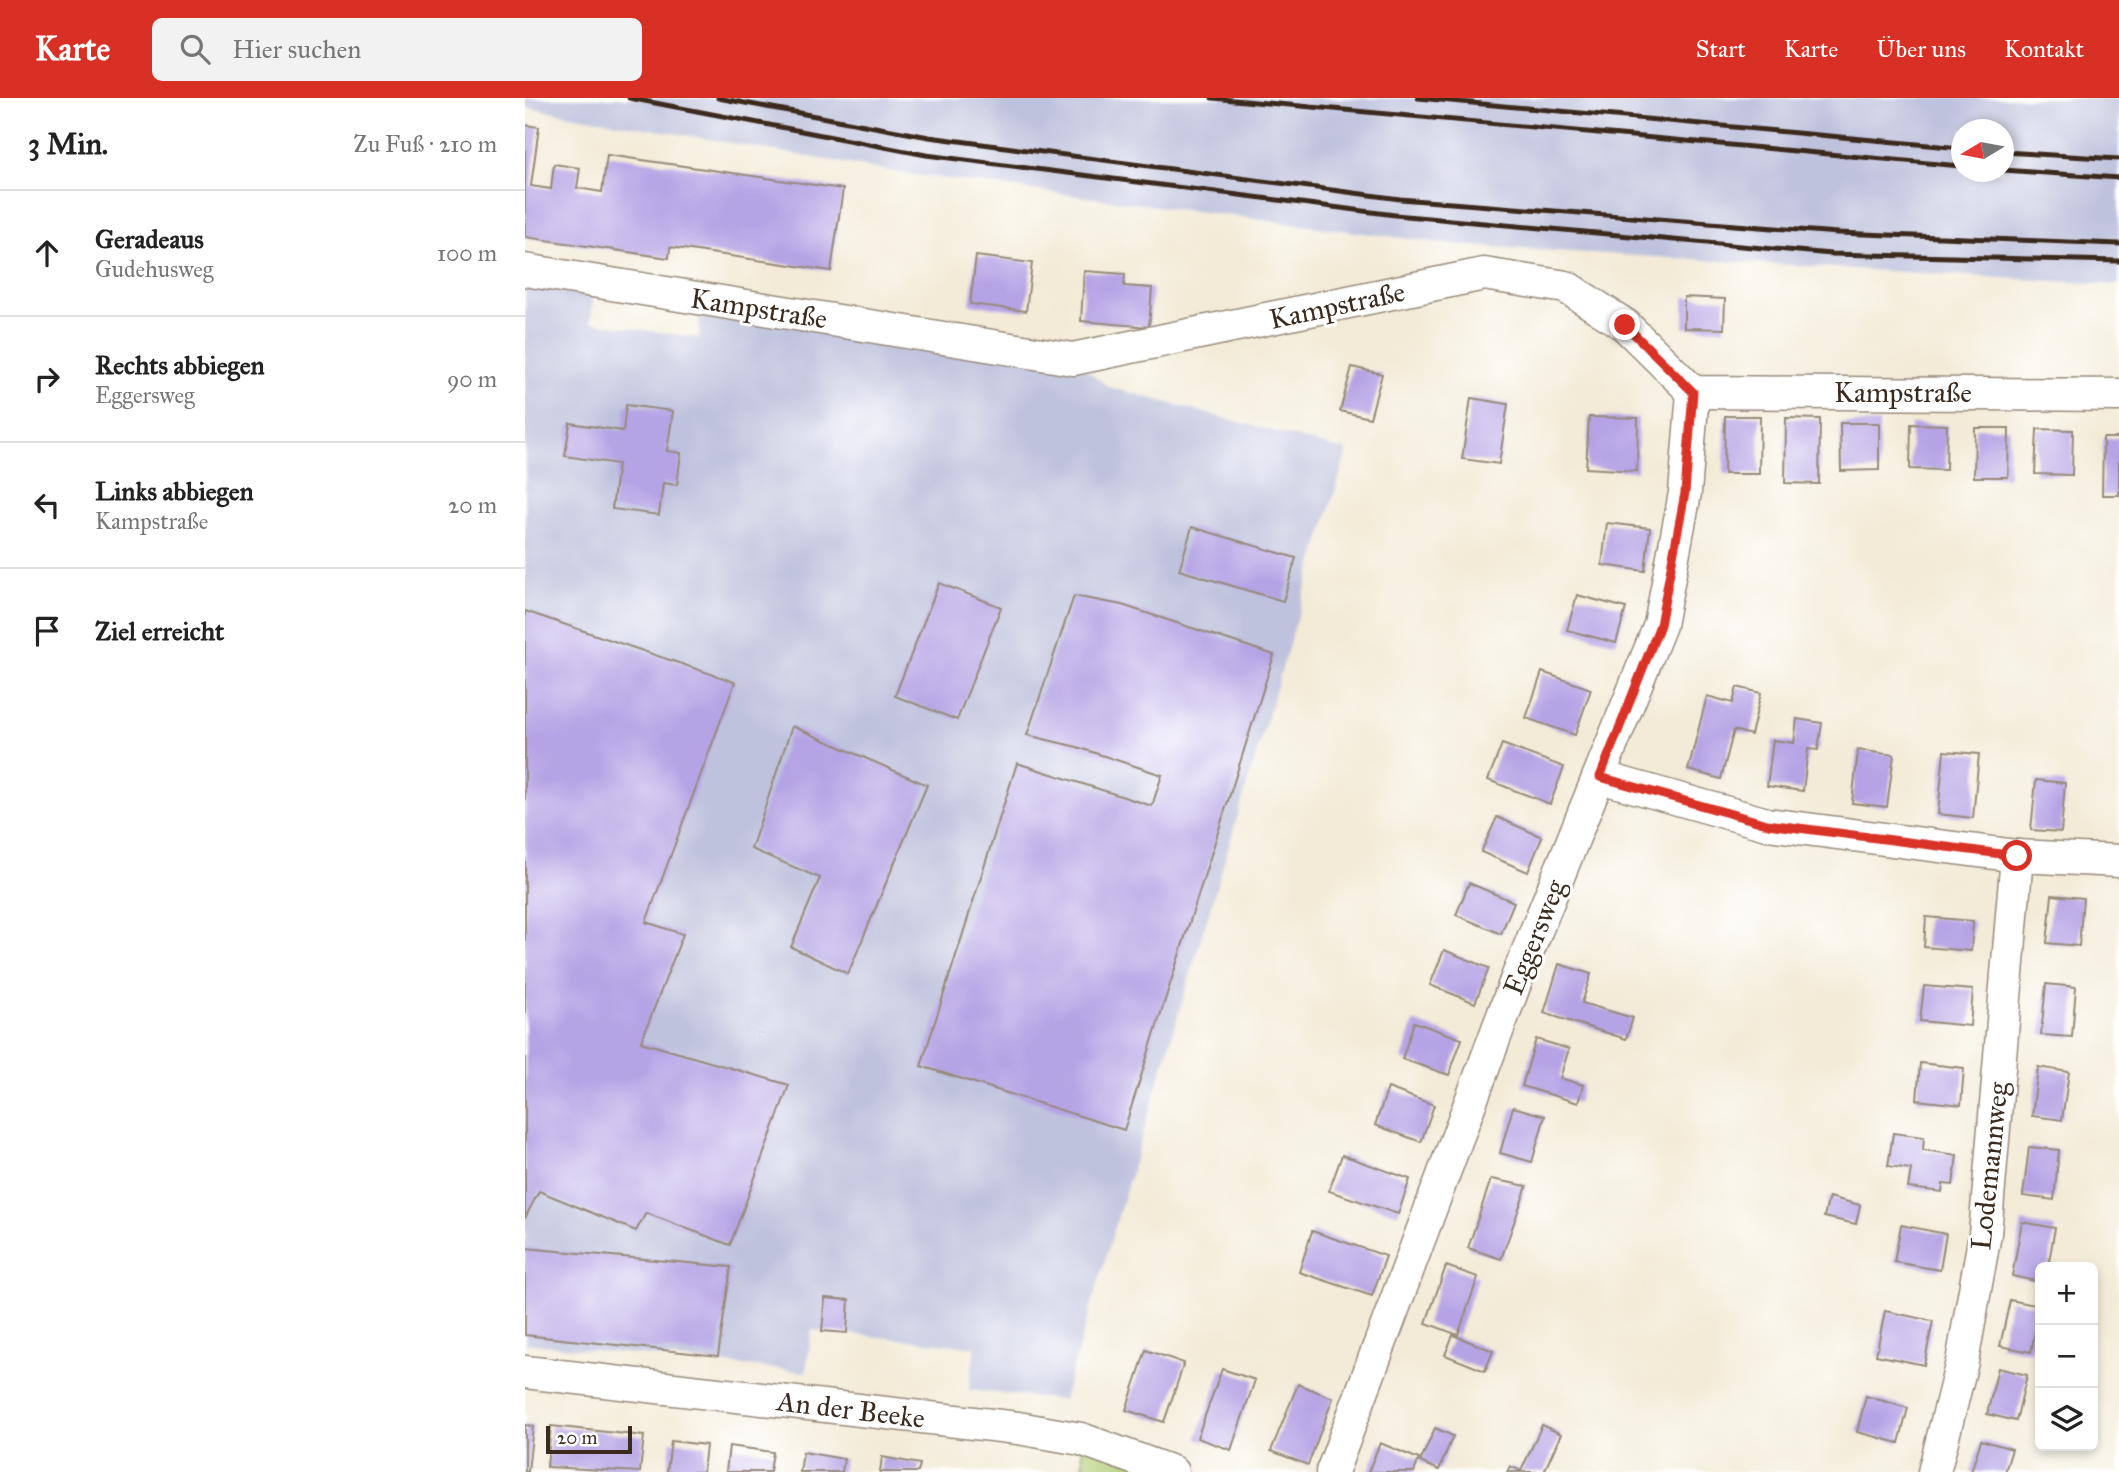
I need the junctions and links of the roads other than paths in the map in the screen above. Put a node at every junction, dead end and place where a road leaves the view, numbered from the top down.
1 (525, 270) edge
2 (1693, 392) junction
3 (2119, 395) edge
4 (1600, 777) junction
5 (2017, 856) junction
6 (2119, 861) edge
7 (525, 1372) edge
8 (1172, 1472) edge
9 (1332, 1472) edge
10 (1934, 1472) edge

1 - 2 street, Kampstraße
2 - 3 street, Kampstraße
2 - 4 street, Eggersweg
4 - 5 street
4 - 9 street, Eggersweg
5 - 6 street
5 - 10 street, Lodemannweg
7 - 8 street, An der Beeke

